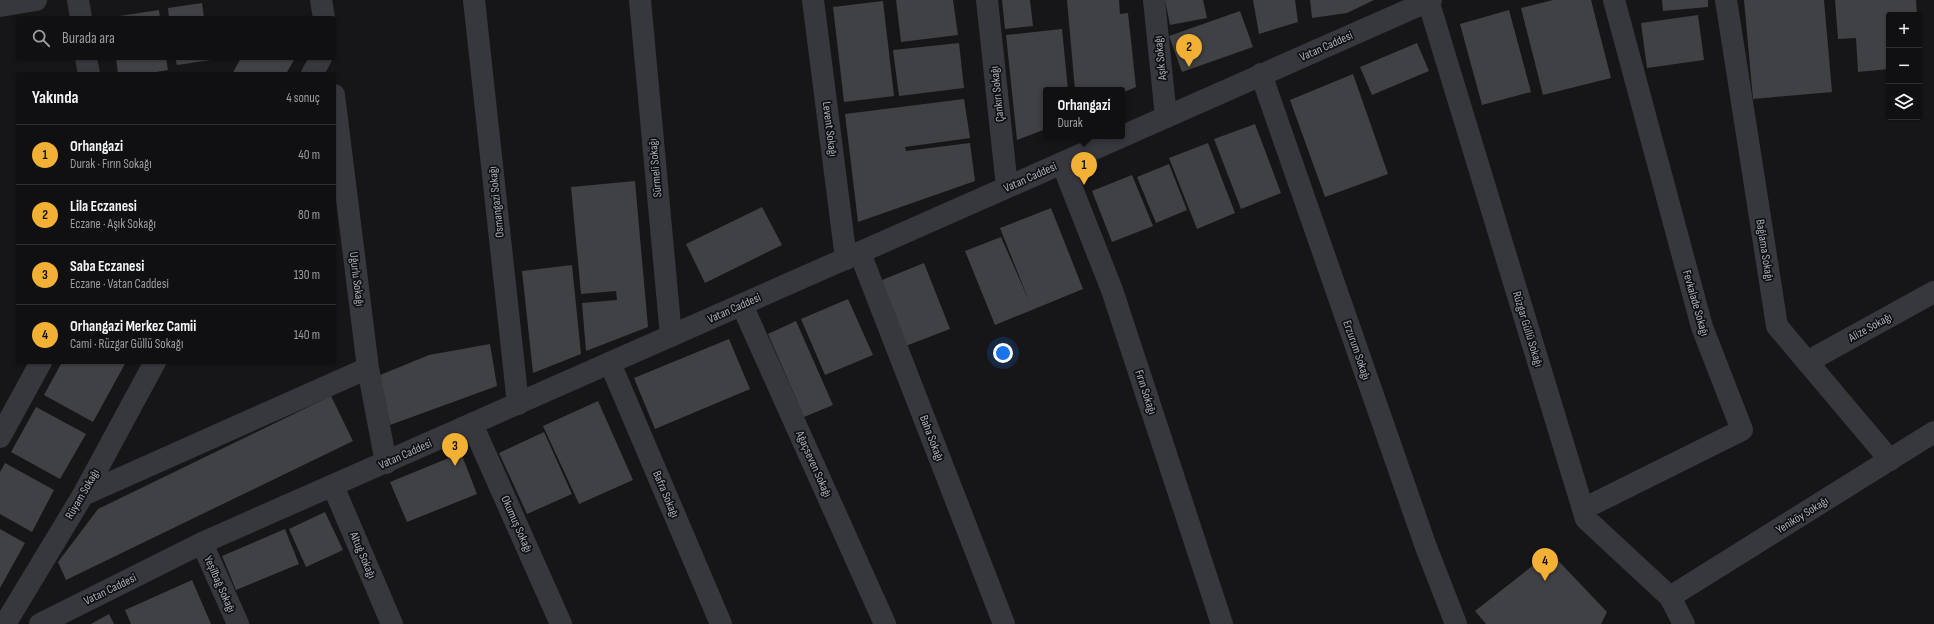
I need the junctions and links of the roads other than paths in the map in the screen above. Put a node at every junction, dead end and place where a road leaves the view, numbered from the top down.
1 (36, 0) edge
2 (78, 0) edge
3 (321, 0) edge
4 (474, 0) edge
5 (640, 0) edge
6 (813, 0) edge
7 (987, 0) edge
8 (1154, 0) edge
9 (1430, 0) edge
10 (1614, 0) edge
11 (1726, 0) edge
12 (0, 6) edge
13 (80, 16) edge
14 (324, 16) edge
15 (86, 60) edge
16 (320, 60) edge
17 (329, 60) edge
18 (89, 72) edge
19 (313, 72) edge
20 (331, 72) edge
21 (1261, 74) junction
22 (336, 111) edge
23 (1166, 117) junction
24 (1125, 135) edge
25 (1116, 139) edge
26 (1062, 163) junction
27 (1007, 187) junction
28 (853, 256) junction
29 (1934, 292) edge
30 (742, 305) junction
31 (671, 336) junction
32 (1807, 362) junction
33 (610, 363) junction
34 (40, 364) edge
35 (154, 364) edge
36 (368, 368) junction
37 (518, 404) junction
38 (472, 424) junction
39 (1934, 432) edge
40 (0, 436) edge
41 (1890, 460) junction
42 (386, 463) junction
43 (334, 486) junction
44 (83, 495) junction
45 (1582, 509) junction
46 (202, 543) junction
47 (1670, 597) junction
48 (5, 624) edge
49 (40, 624) edge
50 (238, 624) edge
51 (392, 624) edge
52 (561, 624) edge
53 (721, 624) edge
54 (885, 624) edge
55 (1004, 624) edge
56 (1222, 624) edge
57 (1456, 624) edge
58 (1684, 624) edge

1 - 12 street
2 - 13 street
3 - 14 street
4 - 37 street, Osmangazi Sokağı
5 - 31 street, Sürmeli Sokağı
6 - 28 street, Levent Sokağı
7 - 27 street, Çankırı Sokağı
8 - 23 street, Aşık Sokağı
9 - 21 street, Vatan Caddesi
9 - 45 street, Rüzgar Güllü Sokağı
10 - 45 street, Fevkalade Sokağı
11 - 32 street, Bağlama Sokağı
15 - 18 street
16 - 19 street
17 - 20 street
21 - 23 street, Vatan Caddesi
21 - 57 street, Erzurum Sokağı
22 - 36 street, Uğurlu Sokağı
23 - 24 street, Vatan Caddesi
25 - 26 street, Vatan Caddesi
26 - 27 street, Vatan Caddesi
26 - 56 street, Fırın Sokağı
27 - 28 street, Vatan Caddesi
28 - 30 street, Vatan Caddesi
28 - 55 street, Baha Sokağı
29 - 32 street, Alize Sokağı
30 - 31 street, Vatan Caddesi
30 - 54 street, Ağaçseven Sokağı
31 - 33 street, Vatan Caddesi
32 - 41 street, Bağlama Sokağı
33 - 37 street, Vatan Caddesi
33 - 53 street, Bafra Sokağı
34 - 40 street
35 - 44 street, Rüyam Sokağı
36 - 42 street, Uğurlu Sokağı
36 - 44 street
37 - 38 street, Vatan Caddesi
38 - 42 street, Vatan Caddesi
38 - 52 street, Okumuş Sokağı
39 - 41 street, Yeniköy Sokağı
41 - 47 street, Yeniköy Sokağı
42 - 43 street, Vatan Caddesi
43 - 46 street, Vatan Caddesi
43 - 51 street, Altuğ Sokağı
44 - 48 street, Rüyam Sokağı
45 - 47 street, Rüzgar Güllü Sokağı
46 - 49 street, Vatan Caddesi
46 - 50 street, Yeşilbağ Sokağı
47 - 58 street, Rüzgar Güllü Sokağı

